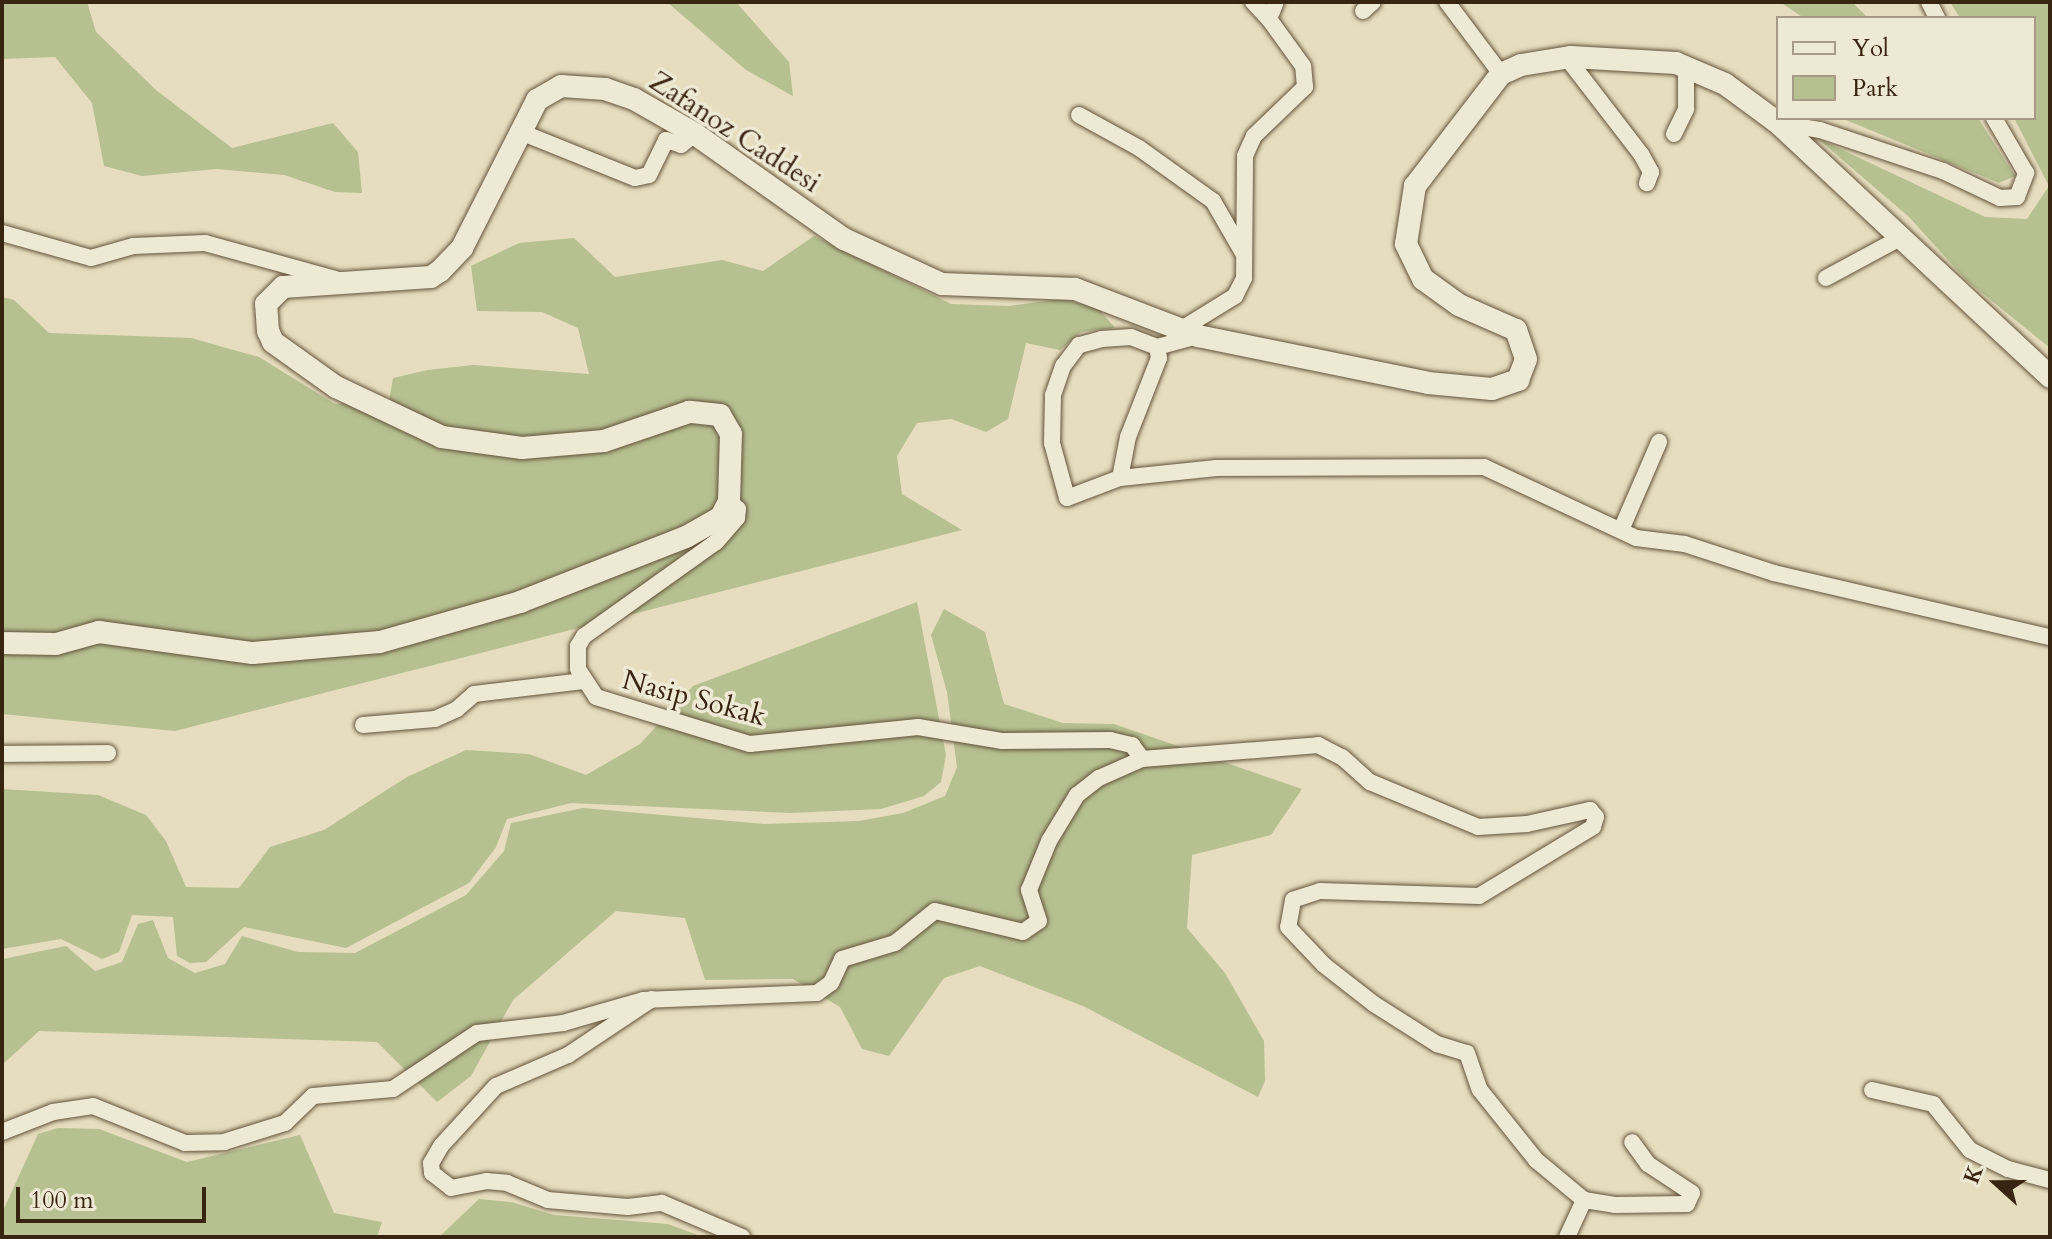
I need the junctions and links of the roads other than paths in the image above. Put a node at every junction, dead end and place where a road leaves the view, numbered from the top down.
1 (1253, 2) edge
2 (1276, 2) edge
3 (1447, 2) edge
4 (1269, 19) junction
5 (1567, 58) junction
6 (1686, 67) junction
7 (1501, 74) junction
8 (1079, 115) dead end
9 (1995, 120) edge
10 (1778, 123) junction
11 (518, 131) junction
12 (695, 134) junction
13 (1674, 134) dead end
14 (1647, 183) dead end
15 (2, 233) edge
16 (1898, 239) junction
17 (1244, 255) junction
18 (1826, 278) dead end
19 (341, 281) junction
20 (1189, 333) junction
21 (1157, 347) junction
22 (2050, 377) edge
23 (1659, 442) dead end
24 (1120, 478) junction
25 (729, 501) junction
26 (1621, 530) junction
27 (2050, 637) edge
28 (2, 643) edge
29 (583, 681) junction
30 (363, 725) dead end
31 (108, 753) dead end
32 (2, 754) edge
33 (1142, 759) junction
34 (652, 999) junction
35 (1872, 1090) dead end
36 (2, 1132) edge
37 (1632, 1142) dead end
38 (2050, 1180) edge
39 (1584, 1200) junction
40 (742, 1237) edge
41 (1567, 1237) edge

1 - 4 street
2 - 4 street
3 - 7 street
4 - 17 street
5 - 6 street
5 - 7 street
5 - 14 street
6 - 10 street
6 - 13 street
7 - 20 street, Zafanoz Caddesi
8 - 17 street
9 - 10 street
10 - 16 street
11 - 12 street, Zafanoz Caddesi
11 - 12 street
11 - 19 street, Zafanoz Caddesi
12 - 20 street, Zafanoz Caddesi
15 - 19 street
16 - 18 street
16 - 22 street
17 - 20 street
19 - 25 street, Zafanoz Caddesi
20 - 21 street
21 - 24 street
21 - 24 street
23 - 26 street
24 - 26 street
25 - 28 street
25 - 29 street
26 - 27 street
29 - 30 street, Nasip Sokak
29 - 33 street, Nasip Sokak
31 - 32 street
33 - 34 street
33 - 39 street
34 - 36 street
34 - 40 street
35 - 38 street
37 - 39 street
39 - 41 street

